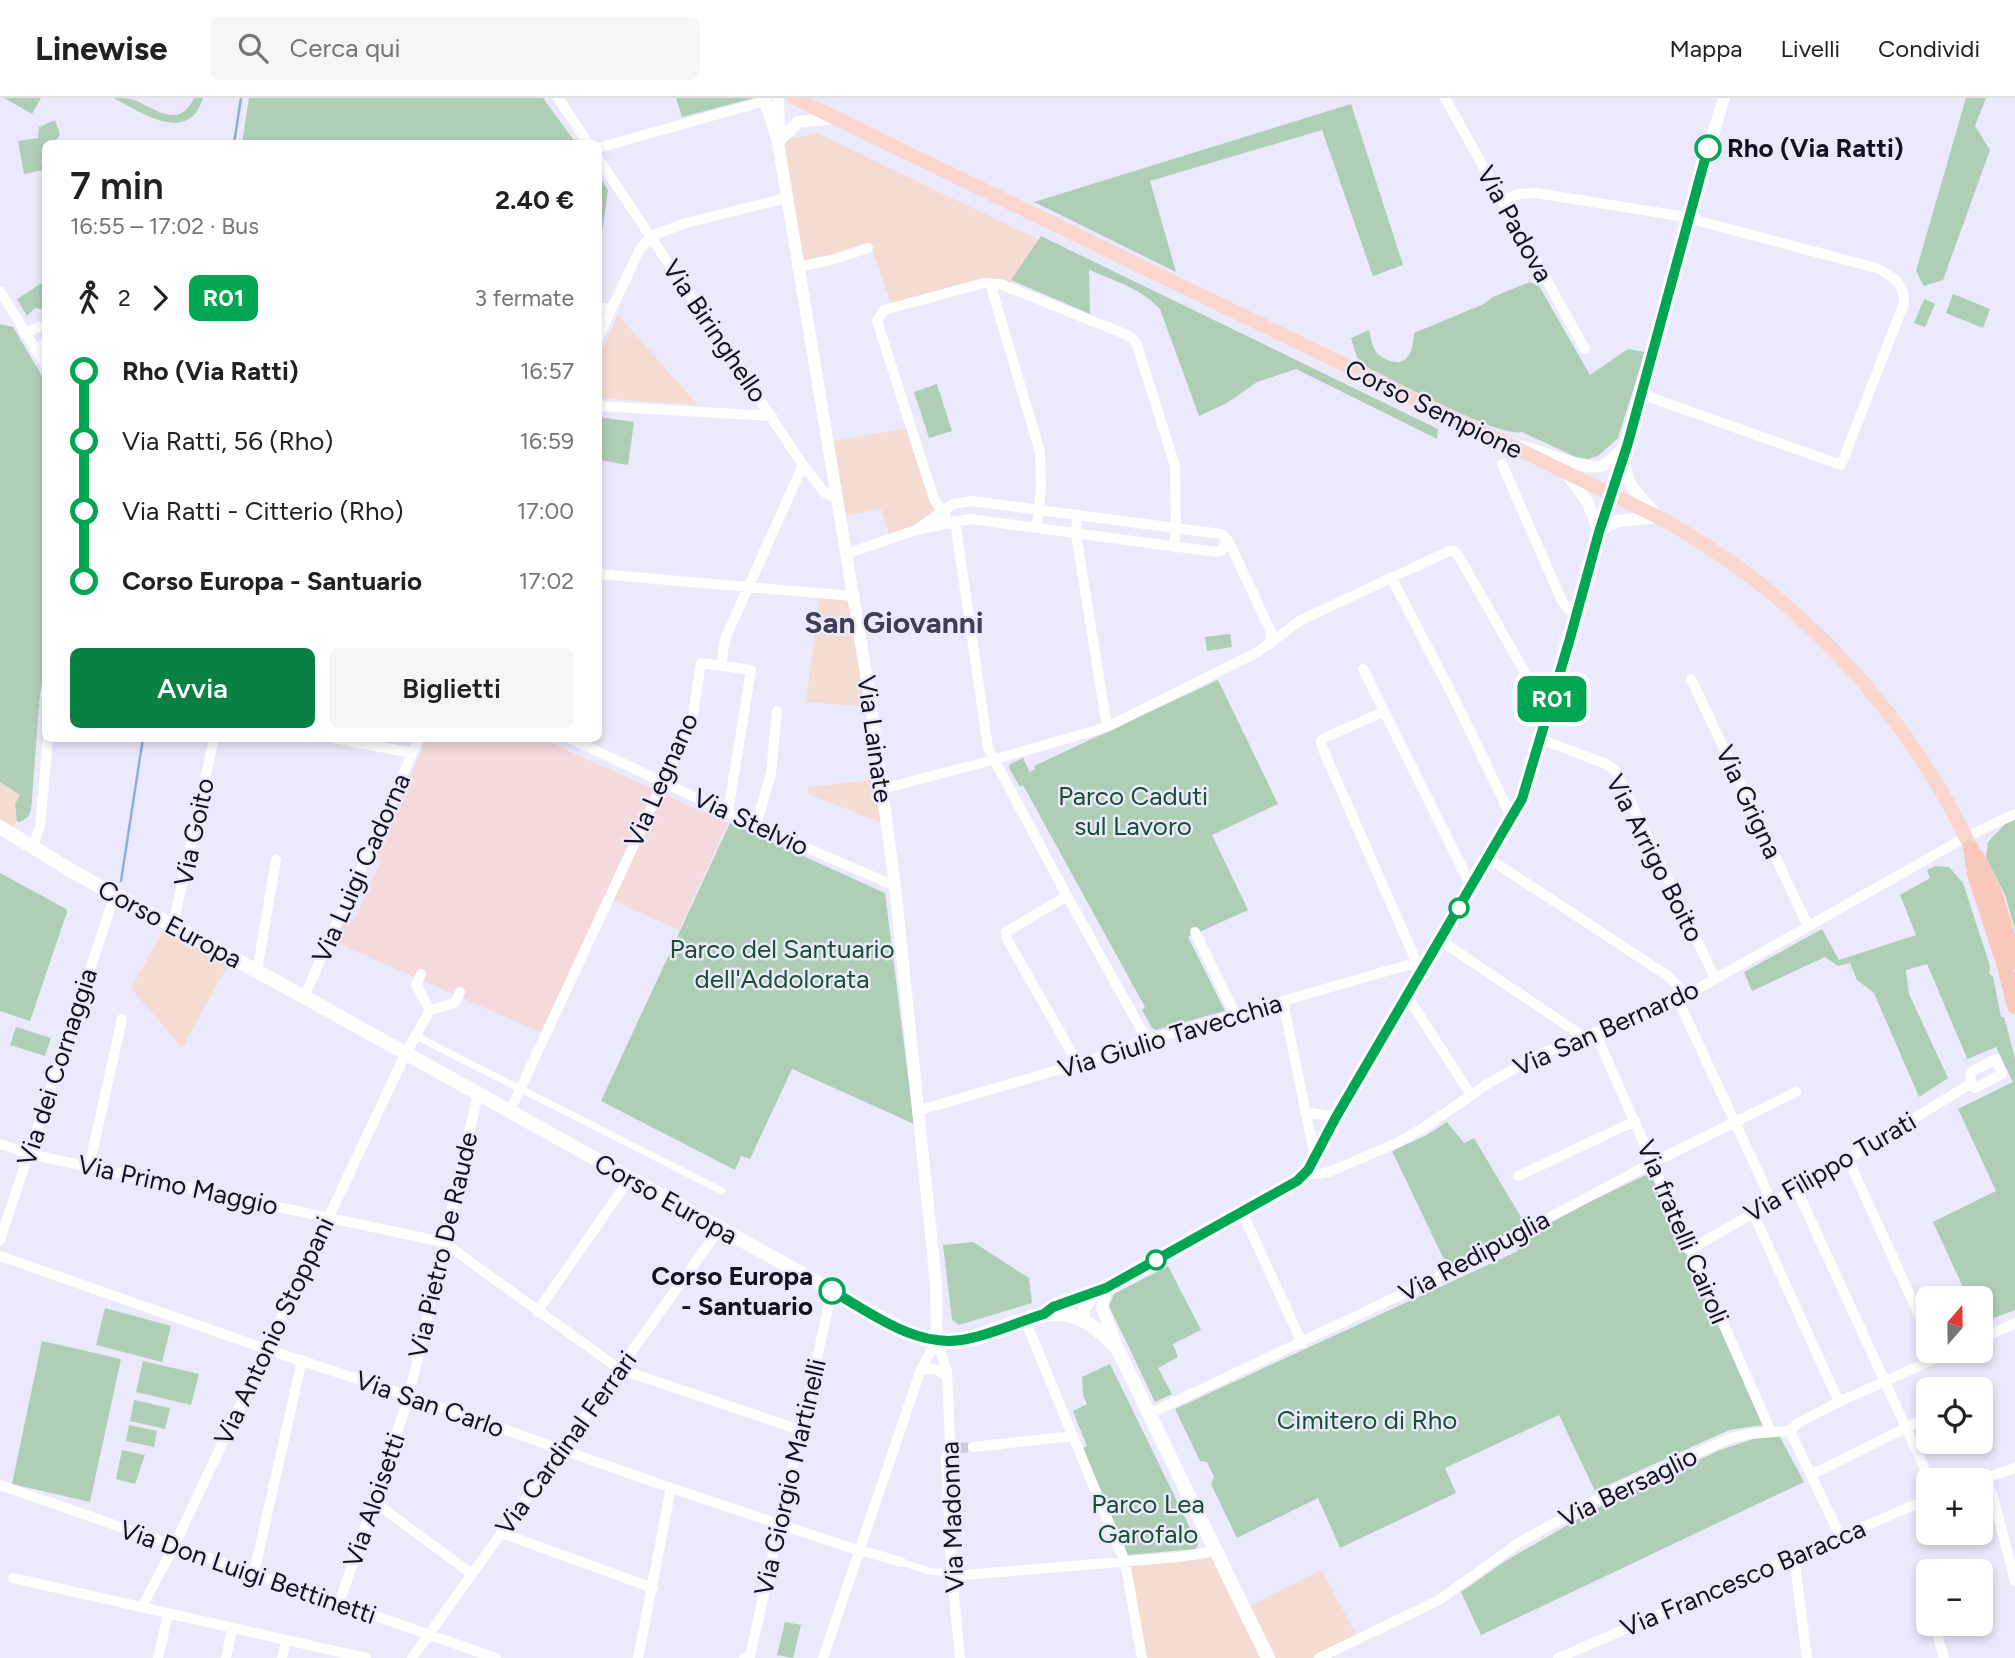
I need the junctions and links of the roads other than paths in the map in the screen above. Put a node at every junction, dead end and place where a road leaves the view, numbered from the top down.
1 (558, 98) edge
2 (794, 98) edge
3 (1445, 98) edge
4 (1724, 98) edge
5 (769, 100) edge
6 (833, 118) junction
7 (586, 140) edge
8 (778, 142) junction
9 (602, 147) edge
10 (602, 164) edge
11 (786, 198) junction
12 (1502, 200) junction
13 (1689, 218) junction
14 (650, 236) junction
15 (868, 248) dead end
16 (797, 267) junction
17 (990, 283) junction
18 (0, 291) edge
19 (602, 308) edge
20 (611, 309) junction
21 (42, 325) edge
22 (602, 329) edge
23 (24, 332) junction
24 (42, 345) edge
25 (1585, 349) dead end
26 (35, 350) junction
27 (42, 360) edge
28 (1641, 394) junction
29 (602, 406) edge
30 (772, 416) junction
31 (1628, 443) junction
32 (1507, 444) junction
33 (1502, 464) dead end
34 (803, 465) junction
35 (1568, 475) junction
36 (1611, 495) junction
37 (836, 498) junction
38 (953, 504) junction
39 (1039, 510) junction
40 (943, 512) junction
41 (1077, 515) junction
42 (1658, 517) junction
43 (954, 521) junction
44 (1037, 528) junction
45 (1176, 528) junction
46 (916, 530) junction
47 (1599, 532) junction
48 (1076, 534) junction
49 (1228, 540) junction
50 (1174, 547) junction
51 (846, 554) junction
52 (602, 574) edge
53 (1391, 577) junction
54 (749, 586) junction
55 (853, 596) junction
56 (1576, 618) junction
57 (1270, 644) junction
58 (721, 666) junction
59 (1363, 669) dead end
60 (1691, 679) dead end
61 (777, 712) dead end
62 (1383, 712) junction
63 (1548, 713) junction
64 (1107, 727) junction
65 (1540, 739) junction
66 (48, 742) edge
67 (213, 742) edge
68 (354, 742) edge
69 (417, 742) edge
70 (578, 742) edge
71 (412, 753) junction
72 (993, 760) junction
73 (662, 781) junction
74 (882, 789) junction
75 (728, 812) junction
76 (2015, 814) edge
77 (1511, 818) junction
78 (756, 826) junction
79 (0, 827) edge
80 (1968, 843) junction
81 (30, 846) junction
82 (1488, 858) junction
83 (276, 860) dead end
84 (895, 886) junction
85 (1471, 887) junction
86 (115, 894) junction
87 (1067, 896) junction
88 (173, 925) junction
89 (1808, 926) junction
90 (1195, 932) dead end
91 (1440, 940) junction
92 (2015, 961) edge
93 (1419, 967) junction
94 (257, 971) junction
95 (421, 974) dead end
96 (1715, 978) junction
97 (460, 992) dead end
98 (1407, 996) junction
99 (304, 997) junction
100 (1682, 998) junction
101 (1283, 1002) junction
102 (2015, 1006) edge
103 (430, 1010) junction
104 (1235, 1014) junction
105 (122, 1019) dead end
106 (1590, 1034) junction
107 (416, 1036) junction
108 (1147, 1040) junction
109 (405, 1055) junction
110 (1078, 1064) junction
111 (1970, 1084) dead end
112 (521, 1088) junction
113 (1796, 1092) dead end
114 (478, 1094) junction
115 (1471, 1095) junction
116 (510, 1111) junction
117 (917, 1111) junction
118 (1305, 1112) junction
119 (1336, 1117) junction
120 (1635, 1121) junction
121 (1735, 1124) junction
122 (0, 1144) edge
123 (29, 1153) junction
124 (1315, 1157) junction
125 (1848, 1159) junction
126 (1654, 1162) junction
127 (89, 1167) junction
128 (1307, 1172) junction
129 (1518, 1175) dead end
130 (630, 1178) junction
131 (1796, 1188) junction
132 (722, 1191) dead end
133 (1772, 1202) junction
134 (1242, 1212) junction
135 (1752, 1213) junction
136 (328, 1216) junction
137 (720, 1228) junction
138 (0, 1240) edge
139 (443, 1242) junction
140 (1689, 1250) junction
141 (0, 1256) edge
142 (1106, 1288) junction
143 (832, 1291) junction
144 (1916, 1309) edge
145 (537, 1312) junction
146 (1044, 1314) junction
147 (1025, 1320) junction
148 (1084, 1320) junction
149 (2015, 1323) edge
150 (1993, 1333) edge
151 (937, 1341) junction
152 (1302, 1343) junction
153 (266, 1349) junction
154 (1118, 1350) junction
155 (302, 1360) junction
156 (1920, 1363) edge
157 (619, 1369) junction
158 (921, 1370) junction
159 (947, 1376) junction
160 (1885, 1381) junction
161 (409, 1396) junction
162 (1839, 1402) junction
163 (1149, 1415) junction
164 (1916, 1423) edge
165 (1907, 1428) junction
166 (800, 1430) junction
167 (1790, 1431) junction
168 (1771, 1432) junction
169 (1073, 1436) junction
170 (973, 1447) tunnel mouth
171 (561, 1450) junction
172 (1925, 1468) edge
173 (2015, 1468) edge
174 (1811, 1475) junction
175 (1993, 1476) edge
176 (0, 1485) edge
177 (671, 1489) junction
178 (373, 1501) junction
179 (1916, 1504) edge
180 (1993, 1509) edge
181 (779, 1523) junction
182 (502, 1533) junction
183 (1840, 1536) junction
184 (174, 1546) junction
185 (860, 1551) junction
186 (1216, 1551) junction
187 (1794, 1556) junction
188 (1125, 1562) junction
189 (901, 1563) joint
190 (254, 1573) junction
191 (472, 1574) junction
192 (952, 1574) junction
193 (13, 1578) dead end
194 (2015, 1581) edge
195 (653, 1588) junction
196 (339, 1604) junction
197 (142, 1607) junction
198 (168, 1614) junction
199 (232, 1629) junction
200 (428, 1635) junction
201 (1938, 1636) edge
202 (285, 1640) junction
203 (158, 1658) edge
204 (226, 1658) edge
205 (282, 1658) edge
206 (366, 1658) edge
207 (412, 1658) edge
208 (496, 1658) edge
209 (638, 1658) edge
210 (744, 1658) edge
211 (823, 1658) edge
212 (960, 1658) edge
213 (1142, 1658) edge
214 (1268, 1658) edge
215 (1319, 1658) edge
216 (1558, 1658) edge
217 (1807, 1658) edge
218 (1944, 1658) edge

1 - 7 street
2 - 6 main road, Corso Sempione
3 - 12 street, Via Padova
4 - 13 street
5 - 8 street, Via Lainate
5 - 9 street
6 - 8 street
6 - 32 main road, Corso Sempione
8 - 11 street, Via Lainate
10 - 14 street, Via Biringhello
11 - 14 street
11 - 16 street, Via Lainate
12 - 13 street
12 - 25 street, Via Padova
13 - 28 street
13 - 28 street
14 - 20 street
14 - 30 street, Via Biringhello
15 - 16 street
16 - 37 street, Via Lainate
17 - 39 street
17 - 40 street
17 - 45 street
18 - 23 street
19 - 20 street
20 - 22 street
21 - 23 street
23 - 26 street
24 - 26 street
26 - 27 street
28 - 31 street
29 - 30 street
30 - 34 street, Via Biringhello
31 - 32 street
31 - 36 street
31 - 42 street
32 - 35 main road, Corso Sempione
33 - 56 street
34 - 37 street, Via Biringhello
34 - 54 street
35 - 36 main road, Corso Sempione
35 - 47 street
36 - 42 main road, Corso Sempione
36 - 47 street
37 - 51 street, Via Lainate
38 - 39 street
38 - 40 street
38 - 43 street
39 - 41 street
39 - 44 street
40 - 43 street
40 - 46 street
41 - 45 street
41 - 48 street
42 - 47 street
42 - 80 main road, Corso Sempione
43 - 44 street
43 - 46 street
43 - 72 street
44 - 48 street
45 - 49 street
45 - 50 street
46 - 51 street
47 - 56 street
48 - 50 street
48 - 64 street
49 - 50 street
49 - 57 street
51 - 55 street, Via Lainate
52 - 54 street
53 - 57 street
53 - 63 street
53 - 77 street
54 - 55 street
54 - 58 street
55 - 74 street, Via Lainate
56 - 63 street
57 - 64 street
58 - 73 street, Via Legnano
58 - 75 street, Via Legnano
59 - 62 street
60 - 89 street, Via Grigna
61 - 78 street
62 - 85 street
62 - 93 street
63 - 65 street
64 - 72 street
65 - 77 street
65 - 96 street, Via Arrigo Boito
66 - 81 street
67 - 88 street, Via Goito
68 - 71 street
69 - 71 street, Via Luigi Cadorna
70 - 73 street, Via Stelvio
71 - 99 street, Via Luigi Cadorna
72 - 74 street
72 - 87 street
73 - 75 street, Via Stelvio
73 - 112 street, Via Legnano
74 - 84 street, Via Lainate
75 - 78 street, Via Stelvio
76 - 80 street, Via San Bernardo
77 - 82 street
78 - 84 street, Via Stelvio
79 - 81 main road, Corso Europa
80 - 89 street, Via San Bernardo
80 - 92 highway, Corso Sempione
80 - 102 highway, Corso Sempione
81 - 86 main road, Corso Europa
82 - 85 street
82 - 100 street
83 - 94 street
84 - 117 street, Via Lainate
85 - 91 street
86 - 88 main road, Corso Europa
86 - 123 street, Via dei Cornaggia
87 - 108 street
87 - 110 street
88 - 94 main road, Corso Europa
89 - 96 street, Via San Bernardo
90 - 104 street
91 - 93 street
91 - 106 street
93 - 98 street
93 - 101 street, Via Giulio Tavecchia
94 - 99 main road, Corso Europa
95 - 103 street
96 - 100 street, Via San Bernardo
97 - 103 street
98 - 115 street
98 - 119 street
99 - 109 main road, Corso Europa
100 - 106 street, Via San Bernardo
100 - 121 street
101 - 104 street, Via Giulio Tavecchia
101 - 118 street
103 - 107 street, Via Antonio Stoppani
104 - 108 street, Via Giulio Tavecchia
105 - 127 street
106 - 115 street, Via San Bernardo
106 - 120 street, Via fratelli Cairoli
107 - 109 street, Via Antonio Stoppani
107 - 112 street
108 - 110 street, Via Giulio Tavecchia
109 - 114 main road, Corso Europa
109 - 136 street, Via Antonio Stoppani
110 - 117 street, Via Giulio Tavecchia
111 - 125 street, Via Filippo Turati
112 - 116 street, Via Legnano
112 - 132 street
113 - 121 street, Via Redipuglia
114 - 116 main road, Corso Europa
114 - 139 street, Via Pietro De Raude
115 - 128 street, Via San Bernardo
116 - 130 main road, Corso Europa
117 - 151 street, Via Lainate
118 - 119 street
118 - 124 street
119 - 124 street
120 - 126 street, Via fratelli Cairoli
120 - 129 street
121 - 126 street, Via Redipuglia
121 - 133 street
122 - 123 street, Via Primo Maggio
123 - 127 street, Via Primo Maggio
123 - 138 street, Via dei Cornaggia
124 - 128 street
125 - 131 street, Via Filippo Turati
125 - 144 street
126 - 140 street, Via fratelli Cairoli
126 - 152 street, Via Redipuglia
127 - 136 street, Via Primo Maggio
128 - 134 street
130 - 137 main road, Corso Europa
130 - 145 street
131 - 133 street, Via Filippo Turati
131 - 160 street
133 - 135 street, Via Filippo Turati
134 - 142 street
134 - 152 street
135 - 140 street, Via Filippo Turati
135 - 162 street
136 - 139 street, Via Primo Maggio
136 - 153 street, Via Antonio Stoppani
137 - 143 main road, Corso Europa
137 - 157 street, Via Cardinal Ferrari
139 - 145 street
139 - 161 street, Via Pietro De Raude
140 - 168 street, Via fratelli Cairoli
141 - 153 street, Via San Carlo
142 - 146 street
142 - 148 street
142 - 154 street
143 - 151 main road, Corso Europa
143 - 166 street, Via Giorgio Martinelli
145 - 157 street
146 - 147 main road, Corso Europa
146 - 148 main road, Corso Europa
147 - 151 main road, Corso Europa
147 - 169 street
148 - 154 main road, Corso Europa
149 - 150 street
151 - 158 street
151 - 159 street, Via Madonna
152 - 163 street, Via Redipuglia
153 - 155 street, Via San Carlo
153 - 184 street, Via Antonio Stoppani
154 - 163 main road, Corso Europa
155 - 161 street, Via San Carlo
155 - 190 street
156 - 160 street, Via Bersaglio
157 - 166 street
157 - 171 street, Via Cardinal Ferrari
158 - 159 street
158 - 185 street
159 - 192 street, Via Madonna
160 - 162 street, Via Bersaglio
160 - 165 street
161 - 171 street, Via San Carlo
161 - 178 street, Via Aloisetti
162 - 167 street, Via Bersaglio
163 - 186 main road, Corso Europa
164 - 165 street
165 - 172 street
165 - 174 street
166 - 181 street, Via Giorgio Martinelli
167 - 168 street, Via Bersaglio
167 - 174 street
168 - 215 street, Via Bersaglio
169 - 170 street
169 - 188 street
171 - 177 street, Via San Carlo
171 - 182 street, Via Cardinal Ferrari
173 - 175 street
174 - 183 street
176 - 184 street, Via Don Luigi Bettinetti
177 - 181 street, Via San Carlo
177 - 195 street
178 - 191 street
178 - 196 street, Via Aloisetti
179 - 183 street, Via Francesco Baracca
180 - 194 street
181 - 185 street, Via San Carlo
181 - 210 street, Via Giorgio Martinelli
182 - 191 street, Via Cardinal Ferrari
182 - 195 street
183 - 187 street, Via Francesco Baracca
184 - 190 street, Via Don Luigi Bettinetti
184 - 197 street, Via Antonio Stoppani
185 - 189 street, Via San Carlo
185 - 211 street
186 - 188 street
186 - 214 main road, Corso Europa
187 - 216 street, Via Francesco Baracca
187 - 217 street
188 - 192 street
188 - 213 street
189 - 192 street
190 - 196 street, Via Don Luigi Bettinetti
191 - 200 street, Via Cardinal Ferrari
192 - 212 street, Via Madonna
193 - 197 street
195 - 209 street
196 - 200 street, Via Don Luigi Bettinetti
197 - 198 street
198 - 199 street
198 - 203 street
199 - 202 street
199 - 204 street
200 - 207 street, Via Cardinal Ferrari
200 - 208 street, Via Don Luigi Bettinetti
201 - 218 street
202 - 205 street
202 - 206 street

